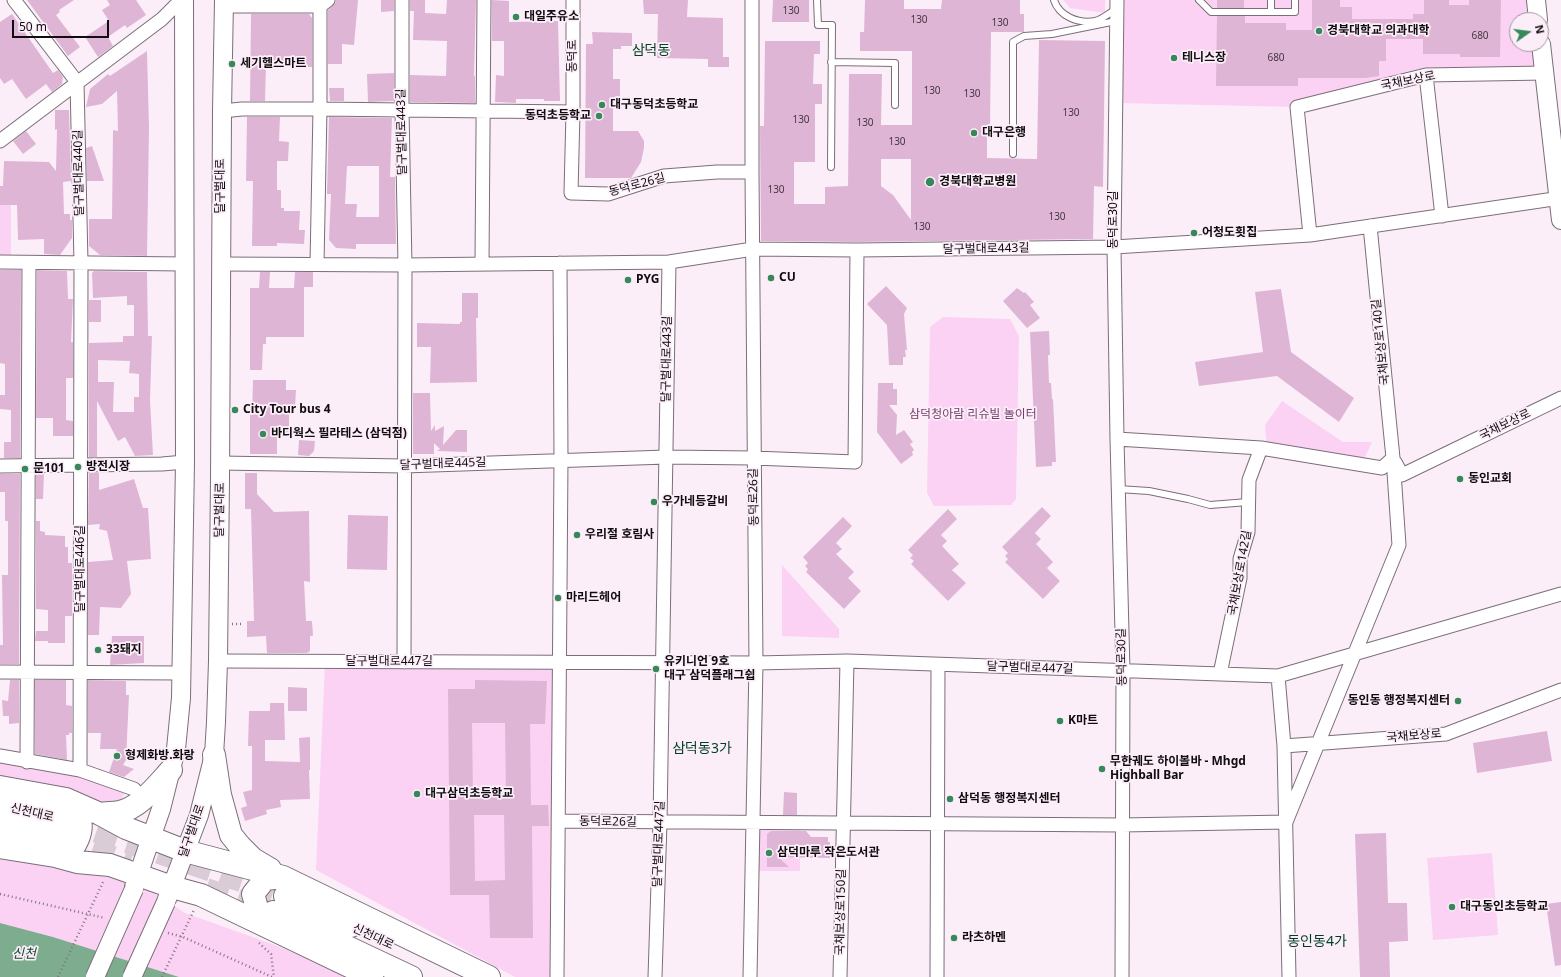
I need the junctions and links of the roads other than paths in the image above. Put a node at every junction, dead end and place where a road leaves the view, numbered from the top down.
1 (14, 0) edge
2 (183, 0) edge
3 (402, 0) edge
4 (484, 0) edge
5 (573, 0) edge
6 (752, 0) edge
7 (817, 0) edge
8 (1054, 0) edge
9 (1199, 0) edge
10 (1271, 0) edge
11 (1295, 0) edge
12 (1536, 0) edge
13 (224, 3) edge
14 (324, 3) edge
15 (1117, 10) edge
16 (1271, 12) junction
17 (1537, 12) edge
18 (1542, 52) edge
19 (832, 62) junction
20 (1545, 73) junction
21 (1426, 75) junction
22 (77, 82) junction
23 (895, 105) dead end
24 (320, 109) junction
25 (402, 110) junction
26 (222, 111) junction
27 (484, 111) junction
28 (573, 112) junction
29 (0, 141) edge
30 (1013, 154) dead end
31 (831, 166) dead end
32 (752, 172) junction
33 (570, 193) joint
34 (1560, 198) edge
35 (1442, 216) junction
36 (1561, 220) edge
37 (1370, 226) junction
38 (1310, 235) junction
39 (1114, 247) junction
40 (753, 249) junction
41 (857, 250) junction
42 (0, 262) edge
43 (560, 262) junction
44 (669, 262) junction
45 (29, 263) junction
46 (81, 263) junction
47 (482, 263) junction
48 (185, 264) junction
49 (221, 264) junction
50 (317, 264) junction
51 (405, 265) junction
52 (1561, 398) edge
53 (1117, 439) junction
54 (1261, 448) junction
55 (666, 456) junction
56 (754, 458) junction
57 (1393, 458) junction
58 (561, 460) junction
59 (185, 462) junction
60 (220, 463) junction
61 (0, 466) edge
62 (28, 466) junction
63 (81, 466) junction
64 (404, 466) junction
65 (1118, 489) junction
66 (1248, 502) junction
67 (1561, 594) edge
68 (1355, 654) junction
69 (218, 661) junction
70 (847, 661) junction
71 (404, 662) junction
72 (560, 662) junction
73 (662, 662) junction
74 (756, 663) junction
75 (938, 665) junction
76 (1123, 671) junction
77 (0, 672) edge
78 (29, 673) junction
79 (80, 673) junction
80 (181, 673) junction
81 (1220, 674) junction
82 (1278, 676) junction
83 (1561, 690) edge
84 (1318, 743) junction
85 (1284, 746) junction
86 (214, 755) junction
87 (0, 756) edge
88 (27, 762) junction
89 (80, 770) junction
90 (171, 770) junction
91 (0, 787) edge
92 (137, 792) dead end
93 (0, 806) edge
94 (100, 814) junction
95 (558, 821) junction
96 (660, 822) junction
97 (1286, 822) junction
98 (753, 823) junction
99 (843, 823) junction
100 (938, 824) junction
101 (1122, 825) junction
102 (0, 826) edge
103 (62, 829) junction
104 (151, 838) junction
105 (0, 847) edge
106 (185, 851) junction
107 (136, 882) junction
108 (169, 894) junction
109 (280, 895) junction
110 (280, 933) junction
111 (95, 977) edge
112 (132, 977) edge
113 (372, 977) edge
114 (412, 977) edge
115 (461, 977) edge
116 (489, 977) edge
117 (557, 977) edge
118 (655, 977) edge
119 (750, 977) edge
120 (840, 977) edge
121 (937, 977) edge
122 (1122, 977) edge
123 (1289, 977) edge

1 - 22 street
2 - 22 street
2 - 48 main road
3 - 25 street, 달구벌대로443길
4 - 27 street
5 - 28 street, 동덕로
6 - 32 street, 동덕로26길
7 - 19 lane
8 - 15 lane
9 - 16 lane
10 - 16 lane
11 - 16 lane
12 - 17 main road
13 - 14 street, 달구벌대로
13 - 26 main road, 달구벌대로
14 - 24 street
15 - 30 lane
15 - 39 street, 동덕로30길
18 - 20 main road
19 - 23 lane
19 - 31 lane
20 - 21 street, 국채보상로
20 - 34 main road
21 - 35 street
21 - 38 street, 국채보상로
22 - 29 street
22 - 46 street, 달구벌대로440길
24 - 25 street
24 - 26 street
24 - 50 street
25 - 27 street
25 - 51 street, 달구벌대로443길
26 - 49 main road, 달구벌대로
27 - 28 street
27 - 47 street
28 - 33 street, 동덕로
32 - 33 street, 동덕로26길
32 - 40 street, 동덕로26길
34 - 35 street
34 - 36 main road
35 - 37 street
37 - 38 street
37 - 57 street, 국채보상로140길
38 - 39 street
39 - 41 street, 달구벌대로443길
39 - 53 street, 동덕로30길
40 - 41 street, 달구벌대로443길
40 - 44 street, 달구벌대로443길
40 - 56 street, 동덕로26길
41 - 56 street, 달구벌대로445길
42 - 45 street
43 - 44 street, 달구벌대로443길
43 - 47 street, 달구벌대로443길
43 - 58 street
44 - 55 street, 달구벌대로443길
45 - 46 street
45 - 62 street
46 - 48 street
46 - 63 street, 달구벌대로446길
47 - 51 street, 달구벌대로443길
48 - 59 main road
49 - 50 street, 달구벌대로443길
49 - 60 main road, 달구벌대로
50 - 51 street, 달구벌대로443길
51 - 64 street
52 - 57 street, 국채보상로
53 - 54 street
53 - 65 street, 동덕로30길
54 - 57 street
54 - 66 street, 국채보상로142길
55 - 56 street, 달구벌대로445길
55 - 58 street, 달구벌대로445길
55 - 73 street
56 - 74 street, 동덕로26길
57 - 68 street
58 - 64 street, 달구벌대로445길
58 - 72 street
59 - 63 street
59 - 80 main road
60 - 64 street, 달구벌대로445길
60 - 69 main road, 달구벌대로
61 - 62 street
62 - 63 street
62 - 78 street
63 - 79 street, 달구벌대로446길
64 - 71 street
65 - 66 lane
65 - 76 street, 동덕로30길
66 - 81 street, 국채보상로142길
67 - 68 street
68 - 82 street
68 - 84 street
69 - 71 street, 달구벌대로447길
69 - 86 main road, 달구벌대로
70 - 74 street, 달구벌대로447길
70 - 75 street, 달구벌대로447길
70 - 99 street
71 - 72 street, 달구벌대로447길
72 - 73 street, 달구벌대로447길
72 - 95 street
73 - 74 street, 달구벌대로447길
73 - 96 street, 달구벌대로447길
74 - 98 street, 동덕로26길
75 - 76 street, 달구벌대로447길
75 - 100 street
76 - 81 street
76 - 101 street, 동덕로30길
77 - 78 street
78 - 79 street
78 - 88 street
79 - 80 street
79 - 89 street, 달구벌대로446길
80 - 90 main road
81 - 82 street
82 - 85 street
83 - 84 street, 국채보상로
84 - 85 street, 국채보상로
84 - 97 street
85 - 97 street
86 - 106 main road, 달구벌대로
86 - 109 highway
87 - 88 street
88 - 89 street
89 - 92 street
90 - 94 highway
90 - 104 main road
91 - 103 highway
93 - 103 highway, 신천대로
94 - 103 highway
94 - 104 highway
95 - 96 street, 동덕로26길
95 - 117 street
96 - 98 street, 동덕로26길
96 - 118 street, 달구벌대로447길
97 - 101 street
97 - 123 street
98 - 99 street, 동덕로26길
98 - 119 street, 동덕로26길
99 - 100 street, 동덕로26길
99 - 120 street, 국채보상로150길
100 - 101 street
100 - 121 street
101 - 122 street, 동덕로30길
102 - 103 highway, 신천대로
103 - 105 highway
103 - 107 highway
104 - 106 highway
104 - 107 main road
106 - 108 main road, 달구벌대로
106 - 109 highway
107 - 108 highway
107 - 111 main road, bridge
108 - 110 highway
108 - 112 main road, 달구벌대로, bridge
109 - 110 highway
109 - 114 highway, 신천대로
109 - 115 highway, 신천대로
109 - 116 highway
110 - 113 highway

